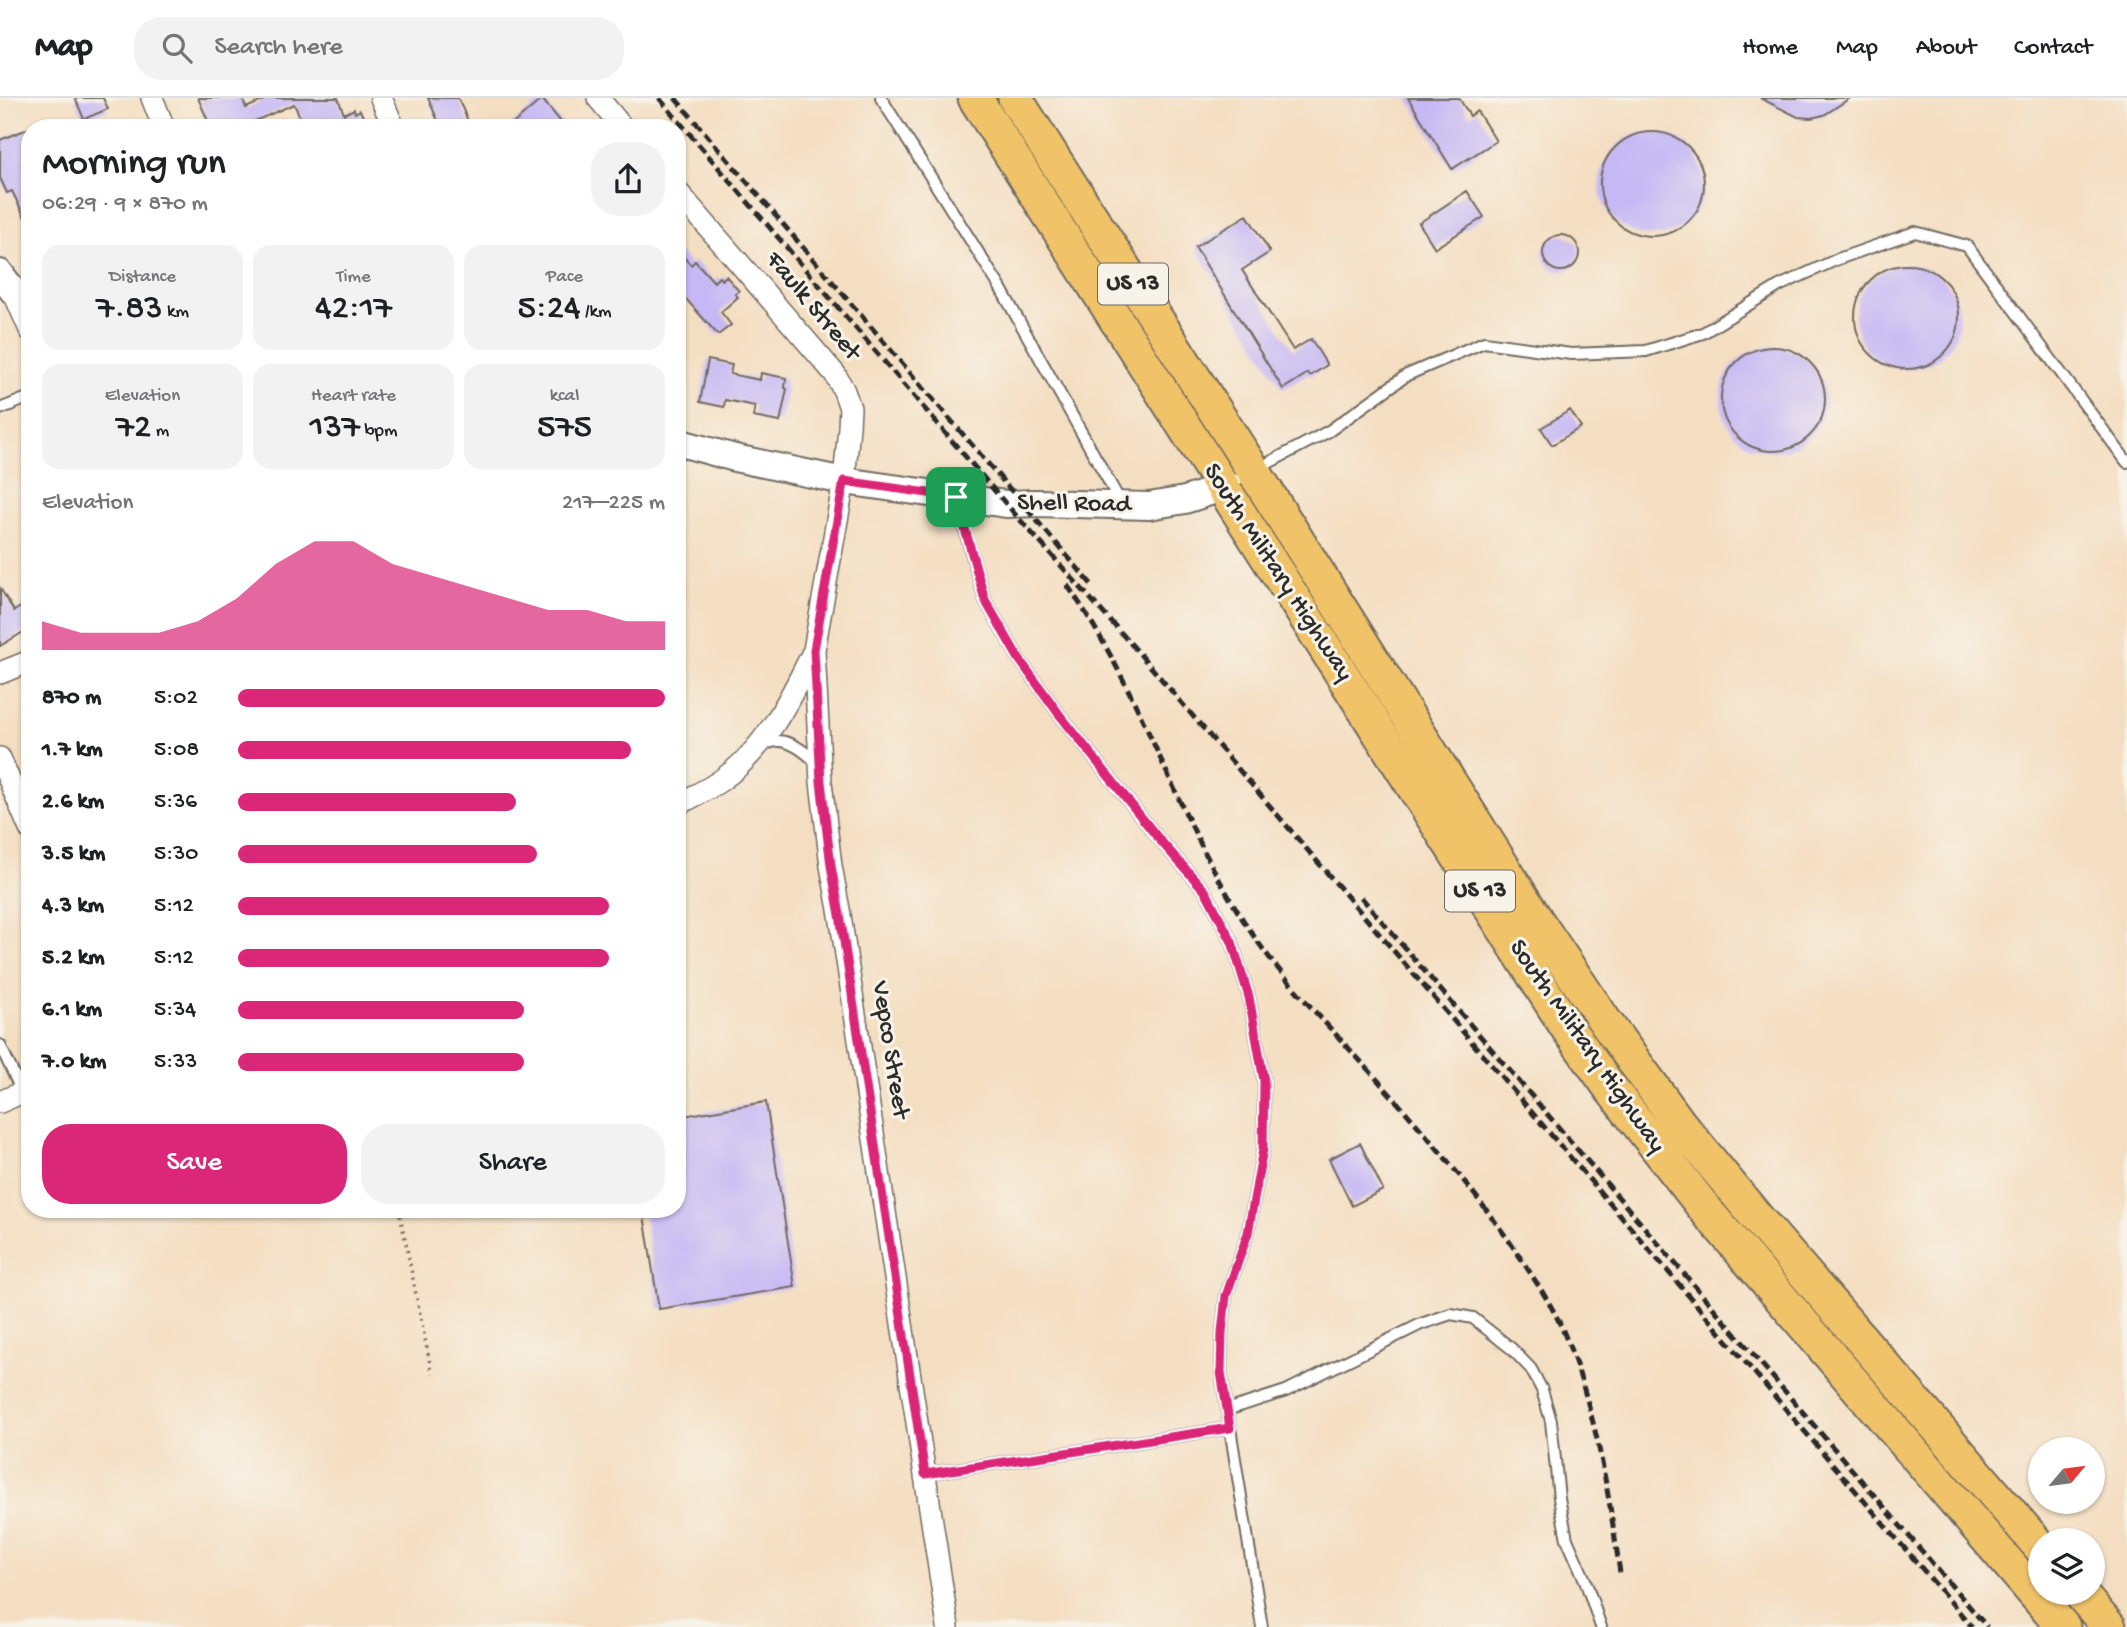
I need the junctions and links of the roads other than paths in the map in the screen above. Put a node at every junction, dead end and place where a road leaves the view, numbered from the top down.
1 (152, 98) edge
2 (382, 98) edge
3 (597, 98) edge
4 (881, 98) edge
5 (975, 98) edge
6 (1015, 98) edge
7 (160, 119) edge
8 (390, 119) edge
9 (615, 119) edge
10 (686, 201) edge
11 (14, 287) edge
12 (21, 306) edge
13 (21, 401) edge
14 (0, 409) edge
15 (686, 444) edge
16 (2127, 462) edge
17 (1253, 470) junction
18 (844, 481) junction
19 (1222, 488) junction
20 (956, 497) junction
21 (1122, 505) junction
22 (814, 650) junction
23 (21, 665) edge
24 (0, 673) edge
25 (758, 746) junction
26 (0, 758) edge
27 (820, 767) junction
28 (686, 800) edge
29 (21, 808) edge
30 (0, 1045) edge
31 (21, 1082) edge
32 (21, 1093) edge
33 (0, 1101) edge
34 (1227, 1410) junction
35 (1230, 1428) junction
36 (925, 1474) junction
37 (2028, 1534) edge
38 (2090, 1605) edge
39 (948, 1627) edge
40 (1262, 1627) edge
41 (1601, 1627) edge
42 (2063, 1627) edge
43 (2109, 1627) edge

1 - 7 street
2 - 8 street
3 - 9 street
4 - 21 lane
5 - 19 main road, South Military Highway / US 13
6 - 17 main road, South Military Highway / US 13
10 - 18 street, Faulk Street
11 - 12 street
13 - 14 lane
15 - 18 street, Shell Road
16 - 17 lane
17 - 19 lane
17 - 37 main road, South Military Highway / US 13
18 - 20 street, Shell Road
18 - 22 street, Vepco Street
19 - 21 street, Shell Road
19 - 42 main road, South Military Highway / US 13
20 - 21 street, Shell Road
20 - 34 lane
22 - 25 street
22 - 27 street, Vepco Street
23 - 24 street
25 - 27 lane
25 - 28 street
26 - 29 street
27 - 36 street, Vepco Street
30 - 31 lane
32 - 33 street
34 - 35 lane
34 - 41 lane
35 - 36 lane
35 - 40 lane
36 - 39 street, Vepco Street
38 - 43 main road

